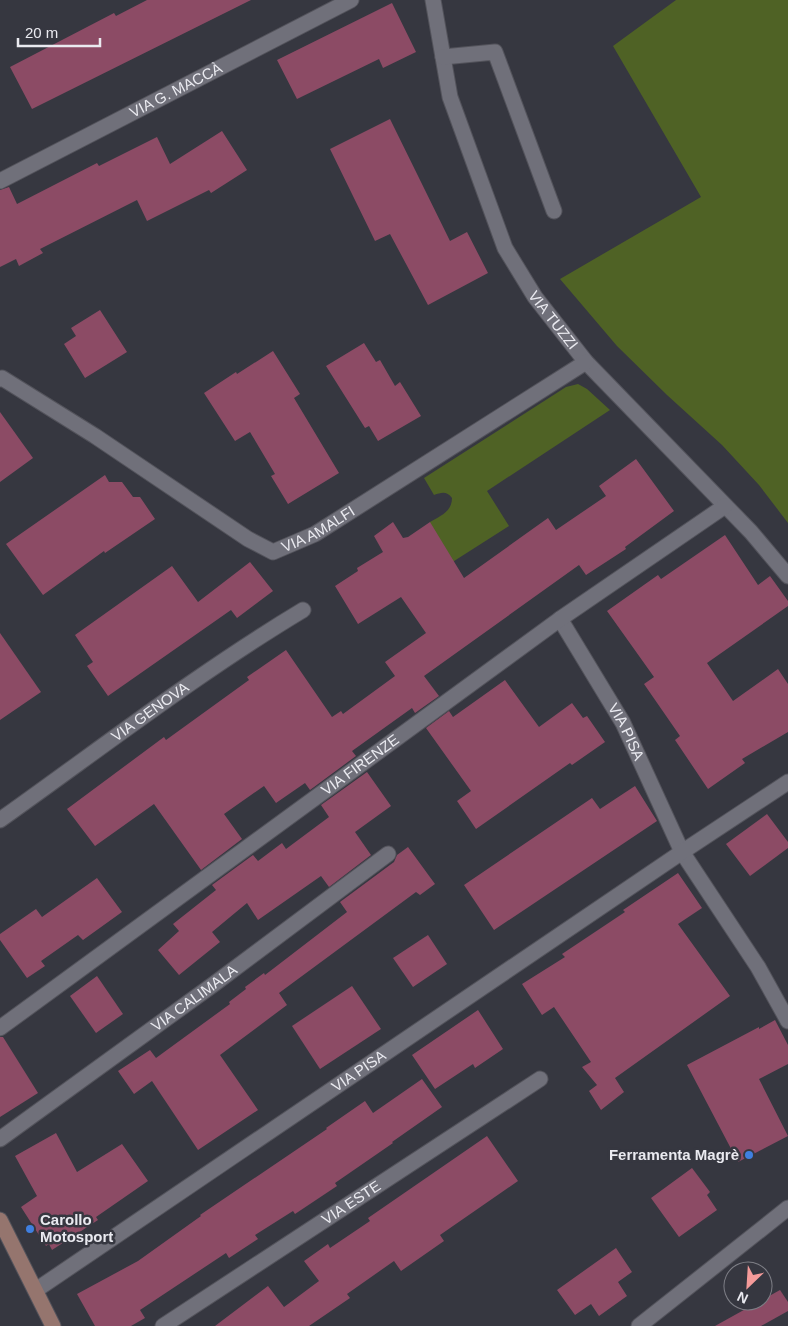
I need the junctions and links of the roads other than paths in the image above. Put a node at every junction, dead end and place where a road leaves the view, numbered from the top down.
1 (351, 0) edge
2 (433, 0) edge
3 (443, 56) junction
4 (0, 182) edge
5 (554, 211) dead end
6 (586, 362) junction
7 (1, 377) edge
8 (725, 506) junction
9 (788, 576) edge
10 (303, 610) dead end
11 (560, 619) junction
12 (788, 782) edge
13 (0, 820) edge
14 (682, 852) junction
15 (388, 854) dead end
16 (788, 1021) edge
17 (0, 1028) edge
18 (540, 1079) dead end
19 (0, 1139) edge
20 (786, 1214) edge
21 (0, 1220) edge
22 (36, 1290) junction
23 (53, 1326) edge
24 (163, 1326) edge
25 (639, 1326) edge

1 - 4 street, VIA G. MACCÀ
2 - 3 street, VIA TUZZI
3 - 5 street
3 - 6 street, VIA TUZZI
6 - 7 street, VIA AMALFI
6 - 8 street, VIA TUZZI
8 - 9 street, VIA TUZZI
8 - 11 street, VIA FIRENZE
10 - 13 street, VIA GENOVA
11 - 14 street, VIA PISA
11 - 17 street, VIA FIRENZE
12 - 14 street, VIA PISA
14 - 16 street, VIA PISA
14 - 22 street, VIA PISA
15 - 19 street, VIA CALIMALA
18 - 24 street, VIA ESTE
20 - 25 street
21 - 22 street
22 - 23 street

